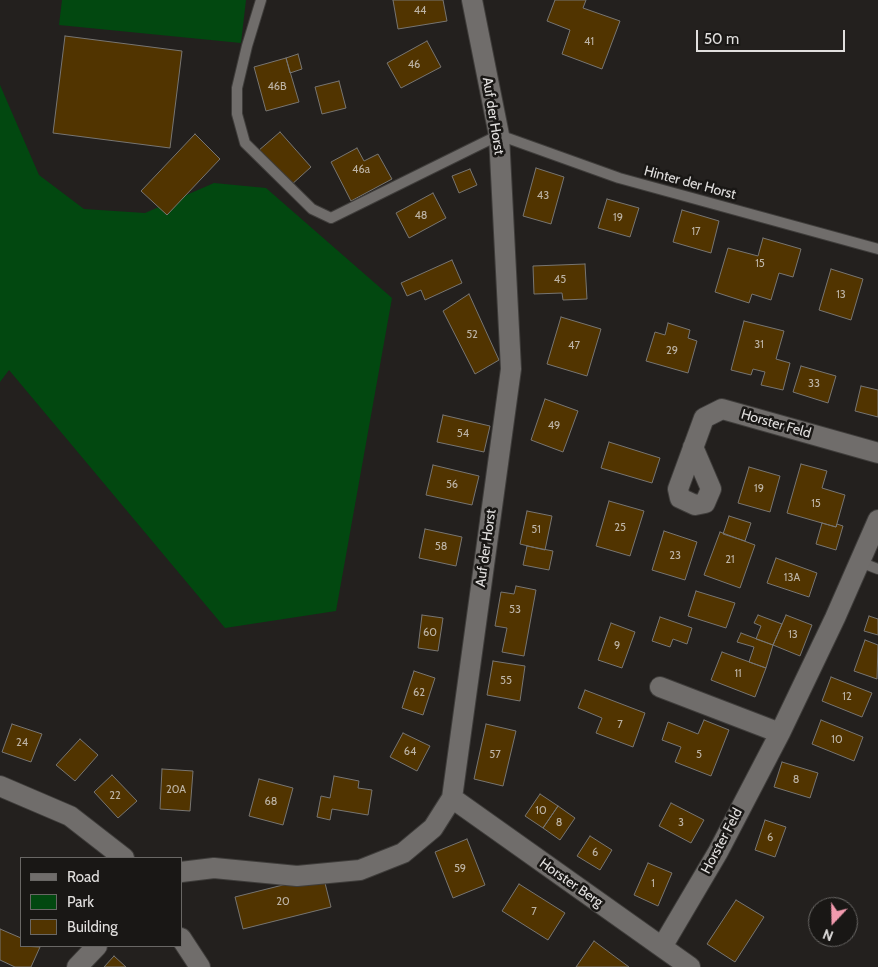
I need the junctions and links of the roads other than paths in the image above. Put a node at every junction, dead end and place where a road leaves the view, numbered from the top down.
1 (261, 0) edge
2 (472, 0) edge
3 (499, 135) junction
4 (878, 249) edge
5 (693, 446) dead end
6 (878, 453) edge
7 (878, 520) edge
8 (869, 566) edge
9 (660, 687) dead end
10 (780, 733) junction
11 (0, 786) edge
12 (452, 798) junction
13 (123, 857) edge
14 (182, 872) edge
15 (182, 940) edge
16 (96, 947) edge
17 (662, 947) junction
18 (77, 967) edge
19 (200, 967) edge
20 (690, 967) edge

1 - 3 lane
2 - 3 street, Auf der Horst
3 - 4 lane, Hinter der Horst
3 - 12 street, Auf der Horst
5 - 6 street, Horster Feld
7 - 8 street, Horster Feld
8 - 10 street, Horster Feld
9 - 10 street
10 - 17 street, Horster Feld
11 - 13 street
12 - 14 street, Auf der Horst
12 - 17 street, Horster Berg
15 - 19 street
16 - 18 street
17 - 20 street, Horster Berg

